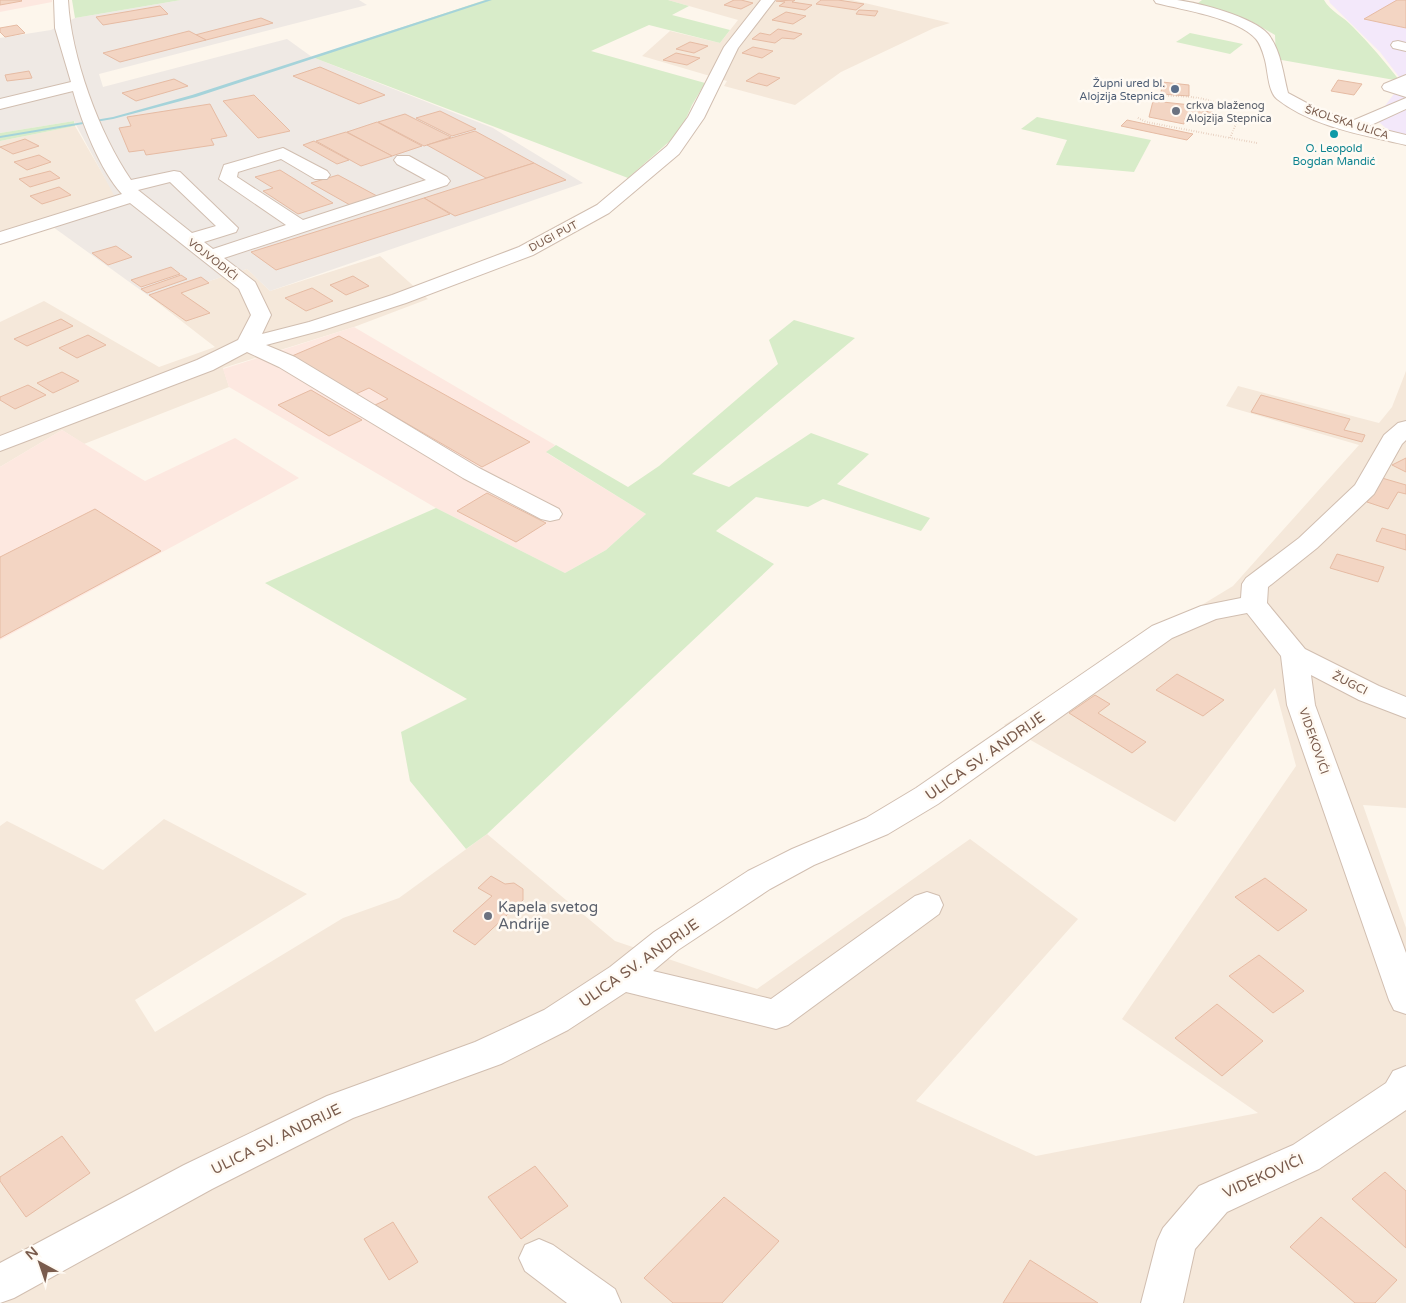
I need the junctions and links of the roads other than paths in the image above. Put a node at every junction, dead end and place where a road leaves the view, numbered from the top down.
1 (61, 0) edge
2 (768, 0) edge
3 (1161, 0) edge
4 (1406, 80) edge
5 (79, 85) junction
6 (1406, 92) edge
7 (1406, 103) edge
8 (0, 104) edge
9 (1354, 126) junction
10 (1406, 140) edge
11 (403, 160) dead end
12 (321, 175) dead end
13 (129, 192) junction
14 (302, 226) junction
15 (0, 238) edge
16 (190, 240) junction
17 (210, 256) junction
18 (246, 344) junction
19 (1406, 428) edge
20 (0, 444) edge
21 (550, 514) dead end
22 (1254, 604) junction
23 (1295, 655) junction
24 (1406, 708) edge
25 (927, 905) dead end
26 (622, 977) junction
27 (1406, 1000) edge
28 (1406, 1082) edge
29 (539, 1258) dead end
30 (0, 1284) edge
31 (600, 1303) edge
32 (1162, 1303) edge

1 - 5 street, VOJVODIĆI
2 - 18 street, DUGI PUT
3 - 9 street, ŠKOLSKA ULICA
4 - 6 street
5 - 8 street
5 - 13 street, VOJVODIĆI
7 - 9 street
9 - 10 street, ŠKOLSKA ULICA
11 - 14 street
12 - 14 street
13 - 15 street
13 - 16 street, VOJVODIĆI
13 - 16 street
14 - 17 street
16 - 17 street, VOJVODIĆI
17 - 18 street, VOJVODIĆI
18 - 20 street
18 - 21 street
19 - 22 street
22 - 23 street
22 - 26 street, ULICA SV. ANDRIJE
23 - 24 street, ŽUGCI
23 - 27 street, VIDEKOVIĆI
25 - 26 street
26 - 30 street, ULICA SV. ANDRIJE
28 - 32 street, VIDEKOVIĆI
29 - 31 street

